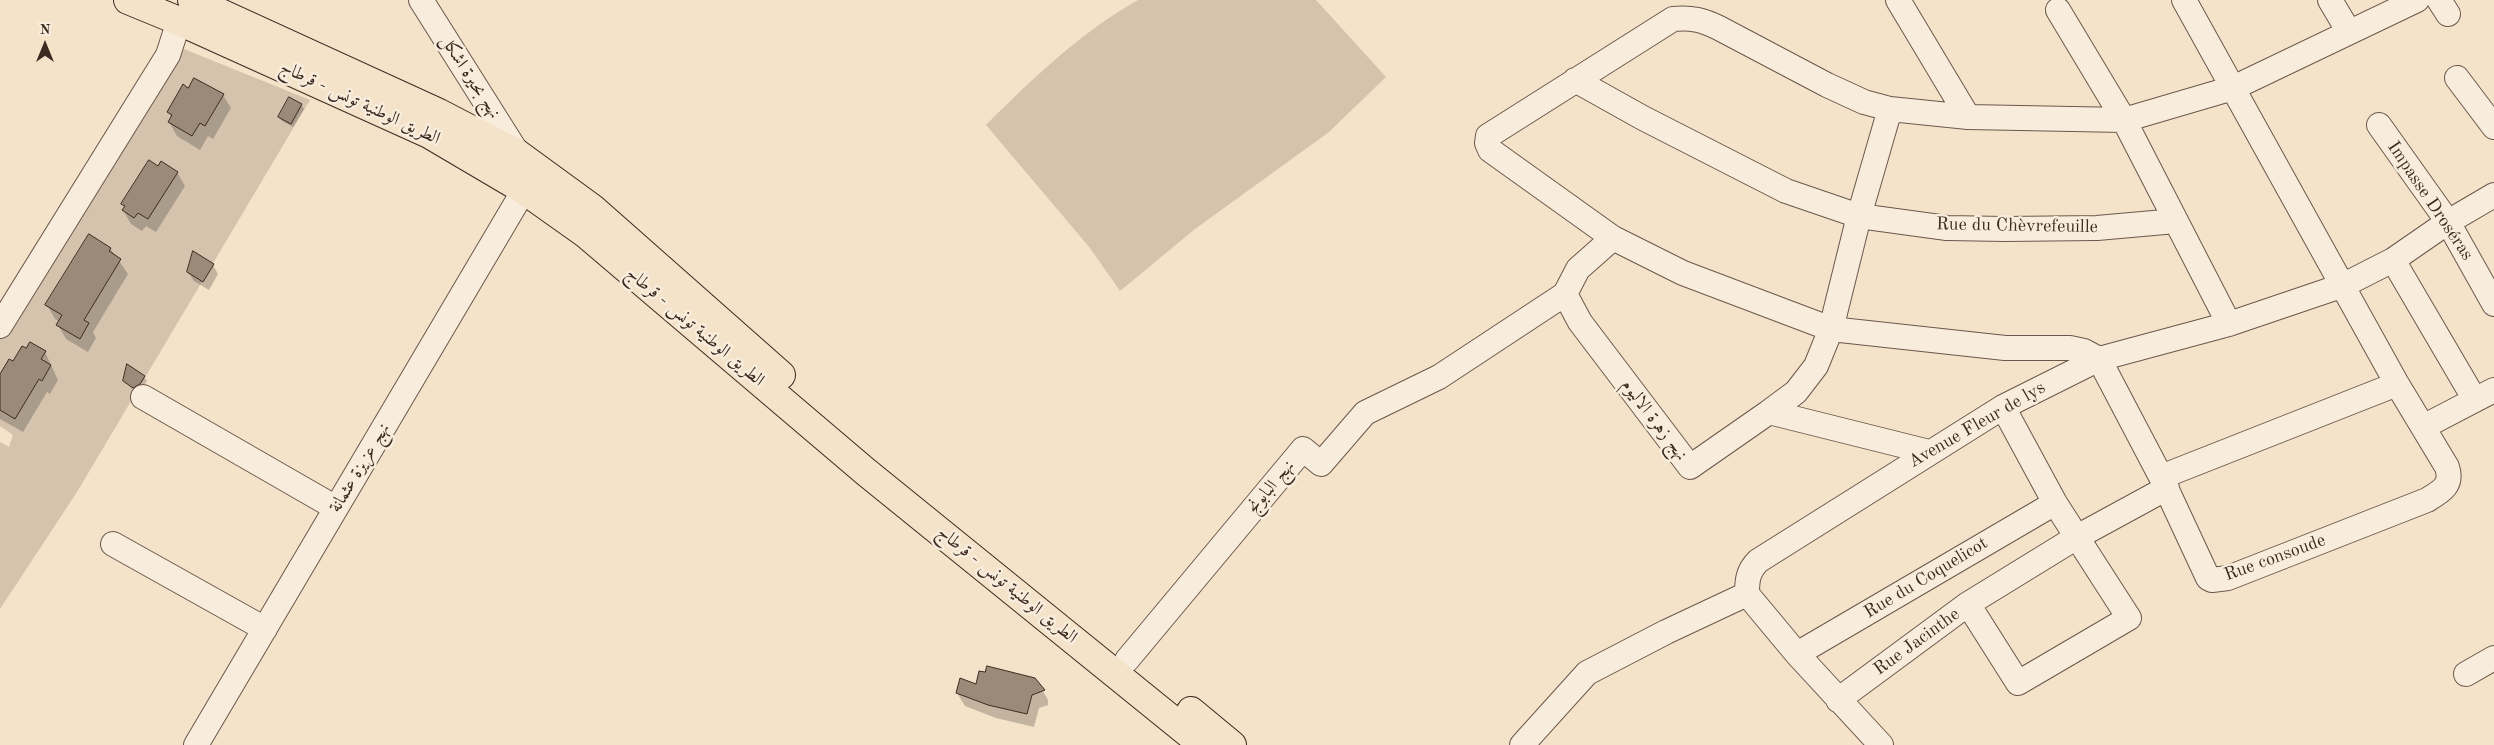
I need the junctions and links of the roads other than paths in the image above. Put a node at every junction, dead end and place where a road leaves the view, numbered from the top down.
1 (128, 0) edge
2 (421, 0) edge
3 (1898, 0) edge
4 (2184, 0) edge
5 (2330, 0) edge
6 (2417, 0) edge
7 (186, 10) edge
8 (2058, 10) dead end
9 (2349, 32) junction
10 (2457, 78) dead end
11 (1575, 80) junction
12 (2233, 88) junction
13 (1890, 109) junction
14 (1968, 117) junction
15 (2124, 120) junction
16 (2379, 125) dead end
17 (2494, 127) edge
18 (518, 154) junction
19 (524, 190) junction
20 (2494, 194) edge
21 (1859, 216) junction
22 (2176, 221) junction
23 (2448, 222) junction
24 (1613, 238) junction
25 (2393, 260) junction
26 (2344, 285) junction
27 (1565, 294) junction
28 (2494, 304) edge
29 (2229, 324) junction
30 (0, 326) edge
31 (1830, 329) junction
32 (2099, 359) junction
33 (2398, 384) junction
34 (2484, 395) edge
35 (143, 397) dead end
36 (2003, 407) junction
37 (1770, 412) junction
38 (2423, 427) junction
39 (1929, 452) junction
40 (2164, 483) junction
41 (2055, 502) junction
42 (336, 508) junction
43 (2077, 537) junction
44 (113, 544) dead end
45 (1748, 594) junction
46 (1968, 604) junction
47 (264, 629) junction
48 (1797, 654) junction
49 (2494, 658) edge
50 (1127, 660) junction
51 (2466, 674) dead end
52 (1838, 700) junction
53 (1525, 744) edge
54 (196, 745) edge
55 (1204, 745) edge
56 (1232, 745) edge
57 (1881, 745) edge

1 - 7 main road, الطريق الوطنية تونس - قرطاج
2 - 18 street, نهج بحيرة اشكل
3 - 14 street
4 - 12 street
5 - 9 street
6 - 9 street
7 - 18 main road, الطريق الوطنية تونس - قرطاج
7 - 19 main road, الطريق الوطنية تونس - قرطاج
7 - 30 street
8 - 15 street
9 - 12 street
10 - 17 street
11 - 13 street
11 - 21 street, Rue du Chèvrefeuille
11 - 24 street
12 - 15 street
12 - 26 street
13 - 14 street
13 - 21 street
14 - 15 street
15 - 22 street
16 - 23 street, Impasse Droséras
18 - 19 street
18 - 50 main road, الطريق الوطنية تونس - قرطاج
19 - 42 street, نهج عزيزة عثمانة
19 - 55 main road, الطريق الوطنية تونس - قرطاج
20 - 23 street, Avenue Fleur de lys
21 - 22 street, Rue du Chèvrefeuille
21 - 31 street
22 - 29 street
23 - 25 street, Avenue Fleur de lys
23 - 28 street, Impasse Droséras
24 - 27 street
24 - 31 street
25 - 26 street, Avenue Fleur de lys
25 - 34 street
26 - 29 street, Avenue Fleur de lys
26 - 33 street
27 - 37 street, نهج زهرة الاليوم
27 - 50 street, نهج البابونج
29 - 32 street, Avenue Fleur de lys
31 - 32 street
31 - 37 street
32 - 36 street, Avenue Fleur de lys
32 - 40 street
33 - 38 street
33 - 40 street
34 - 38 street
35 - 42 street
36 - 39 street, Avenue Fleur de lys
36 - 41 street
37 - 39 street
38 - 40 street, Rue consoude
39 - 45 street, Avenue Fleur de lys
40 - 43 street
41 - 43 street
41 - 48 street, Rue du Coquelicot
42 - 47 street, نهج عزيزة عثمانة
43 - 46 street
43 - 46 street, Rue Jacinthe
44 - 47 street
45 - 48 street
45 - 53 street
46 - 52 street, Rue Jacinthe
47 - 54 street, نهج عزيزة عثمانة
48 - 52 street
49 - 51 street
50 - 56 main road, الطريق الوطنية تونس - قرطاج
52 - 57 street

